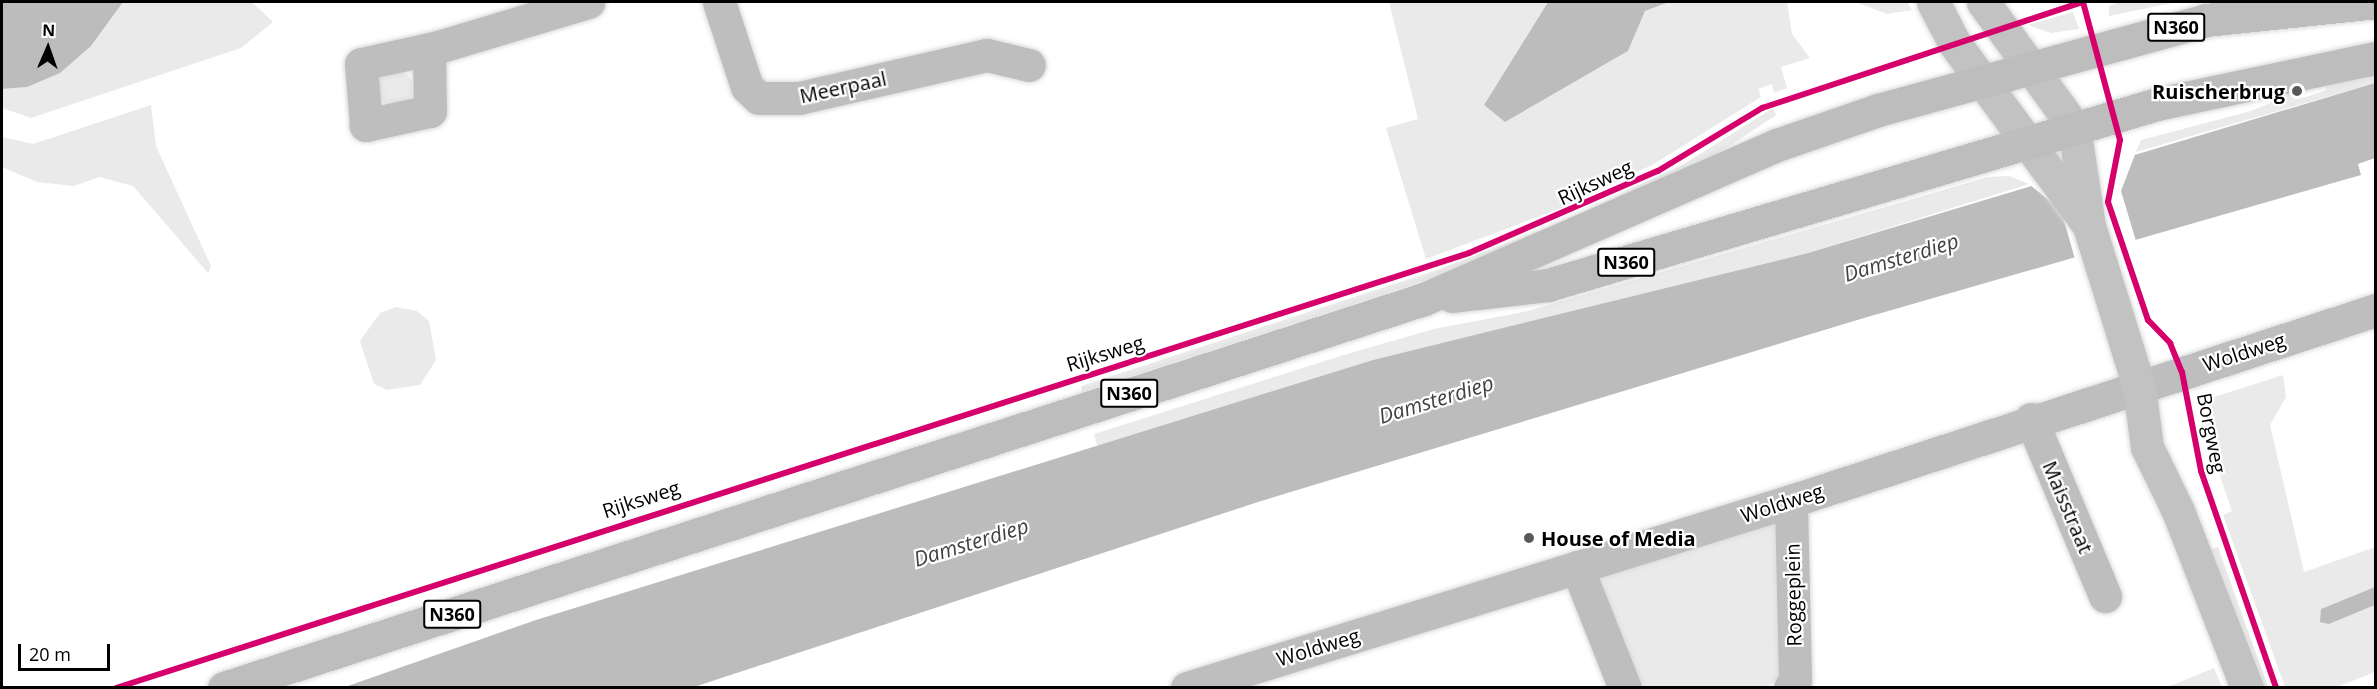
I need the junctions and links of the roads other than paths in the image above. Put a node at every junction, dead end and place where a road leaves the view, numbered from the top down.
1 (588, 2) edge
2 (718, 2) edge
3 (1934, 2) edge
4 (1983, 2) edge
5 (2376, 2) edge
6 (429, 50) dead end
7 (2376, 58) edge
8 (1029, 65) dead end
9 (2029, 65) junction
10 (1981, 79) junction
11 (2074, 127) junction
12 (2029, 141) junction
13 (2069, 172) junction
14 (1424, 299) junction
15 (2376, 310) edge
16 (2139, 387) junction
17 (2031, 419) junction
18 (1791, 501) junction
19 (1577, 567) junction
20 (2105, 596) dead end
21 (224, 687) edge
22 (1187, 687) edge
23 (1625, 687) edge
24 (1790, 687) edge
25 (2247, 687) edge

1 - 6 street
2 - 8 street, Meerpaal
3 - 10 main road
4 - 9 main road
5 - 9 main road, Rijksweg / N360
7 - 11 main road, Rijksweg / N360
9 - 10 main road, Rijksweg / N360
9 - 11 main road
10 - 12 main road
10 - 14 main road, Rijksweg / N360
11 - 12 main road, Rijksweg / N360
11 - 13 main road
12 - 13 main road
12 - 14 main road, Rijksweg / N360
13 - 16 main road
14 - 21 main road, Rijksweg / N360
15 - 16 street, Woldweg
16 - 17 street, Woldweg
16 - 25 main road
17 - 18 street, Woldweg
17 - 20 street, Maisstraat
18 - 19 street, Woldweg
18 - 24 street, Roggeplein
19 - 22 street, Woldweg
19 - 23 street

